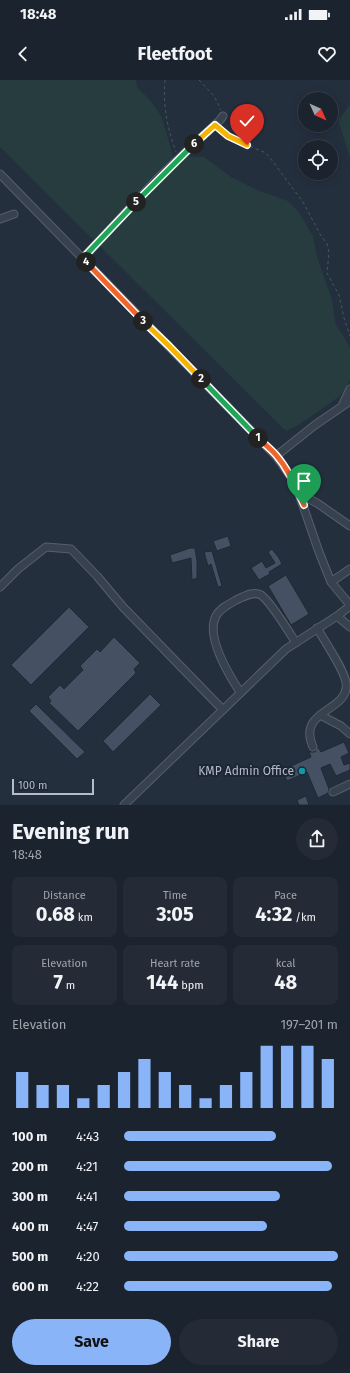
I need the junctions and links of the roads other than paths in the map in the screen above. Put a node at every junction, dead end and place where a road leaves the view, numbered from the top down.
1 (222, 116) road end
2 (0, 174) edge
3 (14, 214) dead end
4 (0, 219) edge
5 (83, 258) junction
6 (350, 389) edge
7 (350, 401) edge
8 (342, 406) junction
9 (276, 456) junction
10 (299, 494) junction
11 (350, 526) edge
12 (350, 569) edge
13 (331, 582) junction
14 (0, 587) edge
15 (350, 606) edge
16 (337, 616) junction
17 (350, 627) edge
18 (317, 628) junction
19 (296, 643) junction
20 (240, 692) junction
21 (223, 710) junction
22 (320, 715) junction
23 (350, 734) edge
24 (313, 747) dead end
25 (350, 784) edge
26 (333, 792) dead end
27 (124, 805) edge

1 - 5 lane
2 - 5 lane
3 - 4 lane
5 - 9 lane
6 - 8 lane
7 - 8 lane
8 - 9 lane
9 - 10 lane
10 - 11 lane
10 - 13 lane
12 - 13 lane
13 - 15 lane
14 - 21 lane
15 - 16 lane
16 - 17 lane
16 - 18 lane
18 - 19 lane
18 - 22 lane
19 - 20 lane
19 - 20 lane
20 - 21 lane
21 - 27 lane
22 - 23 lane
22 - 24 lane
25 - 26 lane

